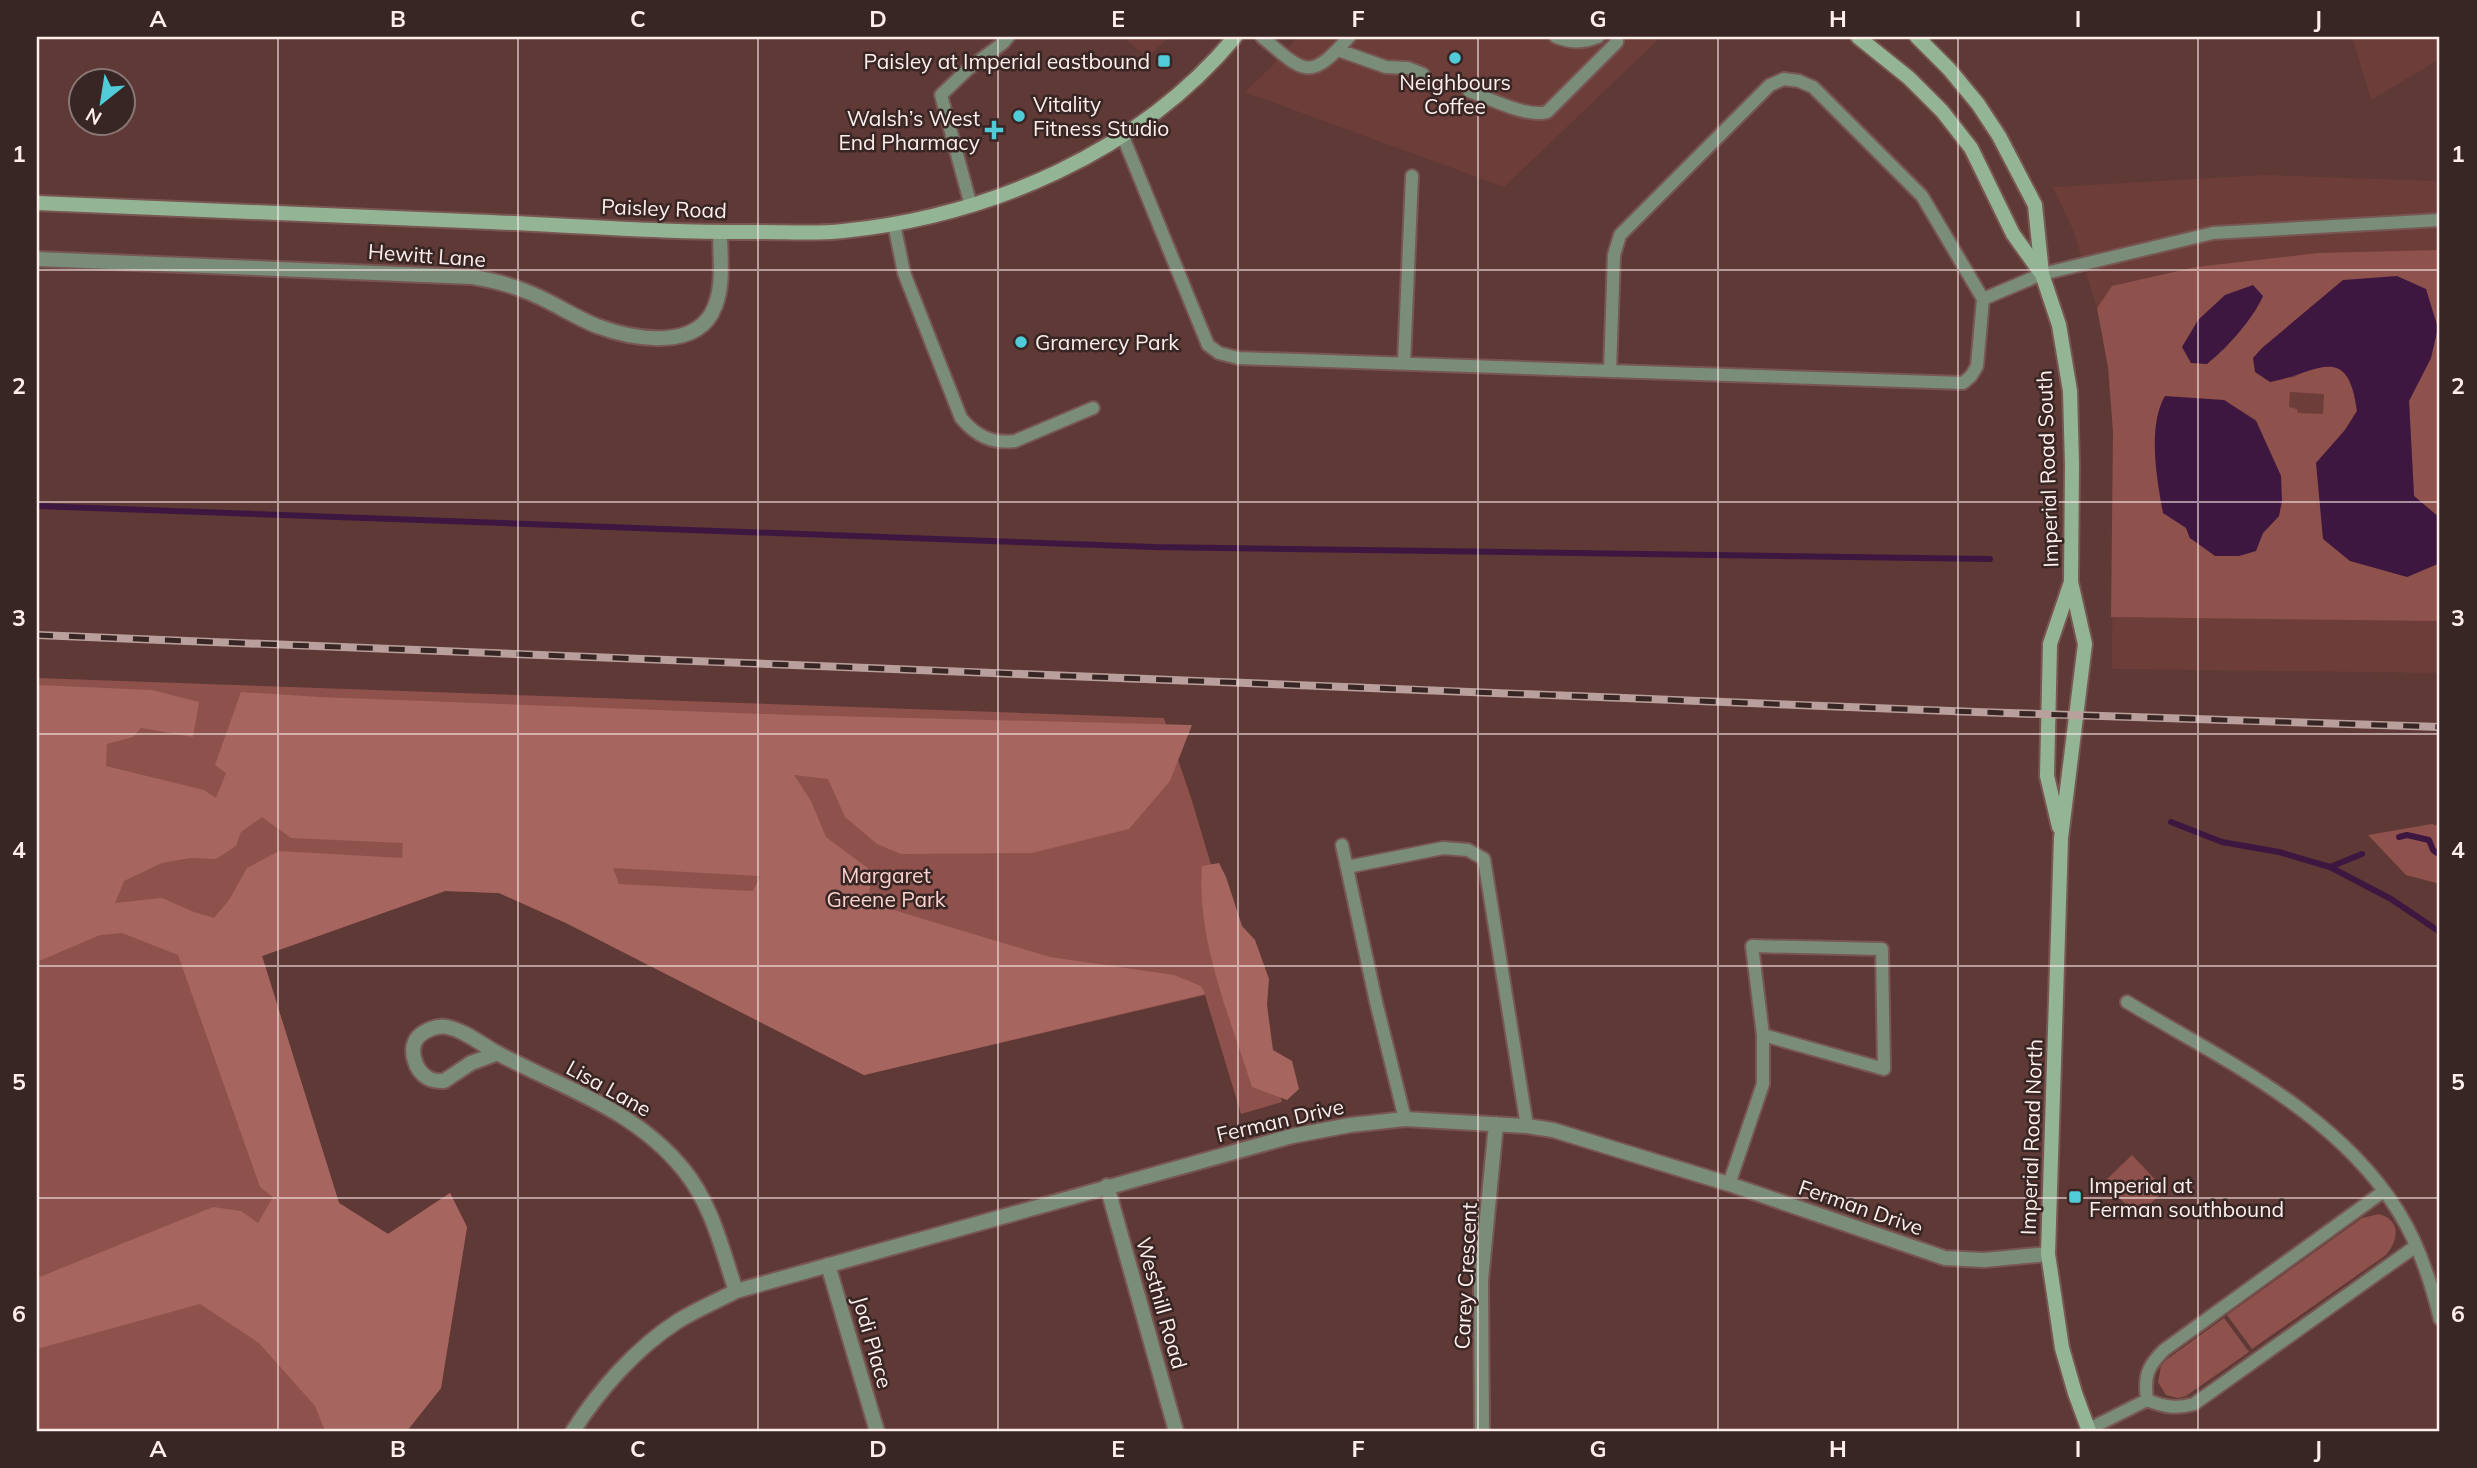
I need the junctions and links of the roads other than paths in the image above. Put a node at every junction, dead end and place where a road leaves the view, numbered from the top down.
1 (1008, 37) edge
2 (1235, 37) edge
3 (1262, 37) edge
4 (1349, 37) edge
5 (1556, 37) edge
6 (1598, 37) edge
7 (1617, 37) edge
8 (1858, 37) edge
9 (1917, 37) edge
10 (1338, 50) junction
11 (1423, 74) dead end
12 (1469, 91) dead end
13 (1123, 137) junction
14 (1412, 176) dead end
15 (37, 203) edge
16 (971, 206) junction
17 (2440, 220) edge
18 (894, 224) junction
19 (720, 232) junction
20 (37, 259) edge
21 (2042, 274) junction
22 (1983, 299) junction
23 (1404, 363) junction
24 (1610, 371) junction
25 (1093, 408) dead end
26 (2071, 582) junction
27 (2061, 838) junction
28 (1342, 845) dead end
29 (1347, 867) junction
30 (2127, 1002) dead end
31 (1763, 1035) junction
32 (498, 1053) junction
33 (1405, 1119) junction
34 (1496, 1124) junction
35 (1527, 1126) junction
36 (1729, 1184) junction
37 (1107, 1186) junction
38 (2384, 1191) junction
39 (2416, 1246) junction
40 (2048, 1254) junction
41 (828, 1265) junction
42 (736, 1291) junction
43 (2440, 1319) edge
44 (2147, 1400) junction
45 (2089, 1430) edge
46 (573, 1431) edge
47 (877, 1431) edge
48 (1176, 1431) edge
49 (1482, 1431) edge

1 - 16 lane
2 - 13 street, Paisley Road
3 - 10 lane
4 - 10 lane
5 - 6 lane
7 - 12 lane
8 - 21 street, Imperial Road South
9 - 21 street, Imperial Road South
10 - 11 lane
13 - 16 street, Paisley Road
13 - 23 lane
14 - 23 lane
15 - 19 street, Paisley Road
16 - 18 street, Paisley Road
17 - 21 lane
18 - 19 street, Paisley Road
18 - 25 lane
19 - 20 street, Hewitt Lane
21 - 22 lane
21 - 26 street, Imperial Road South
22 - 24 lane
22 - 24 lane
23 - 24 lane
26 - 27 street, Imperial Road South
26 - 27 street, Imperial Road South
27 - 40 street, Imperial Road North
28 - 29 lane
29 - 33 lane
29 - 35 lane
30 - 38 lane
31 - 31 lane
31 - 36 lane
32 - 32 street, Lisa Lane
32 - 42 street, Lisa Lane
33 - 34 street, Ferman Drive
33 - 37 street, Ferman Drive
34 - 35 street, Ferman Drive
34 - 49 street, Carey Crescent
35 - 36 street, Ferman Drive
36 - 40 street, Ferman Drive
37 - 41 street, Ferman Drive
37 - 48 street, Westhill Road
38 - 39 lane
38 - 44 lane
39 - 43 lane
39 - 44 lane
40 - 45 street, Imperial Road North
41 - 42 street, Ferman Drive
41 - 47 street, Jodi Place
42 - 46 street, Ferman Drive
44 - 45 lane

